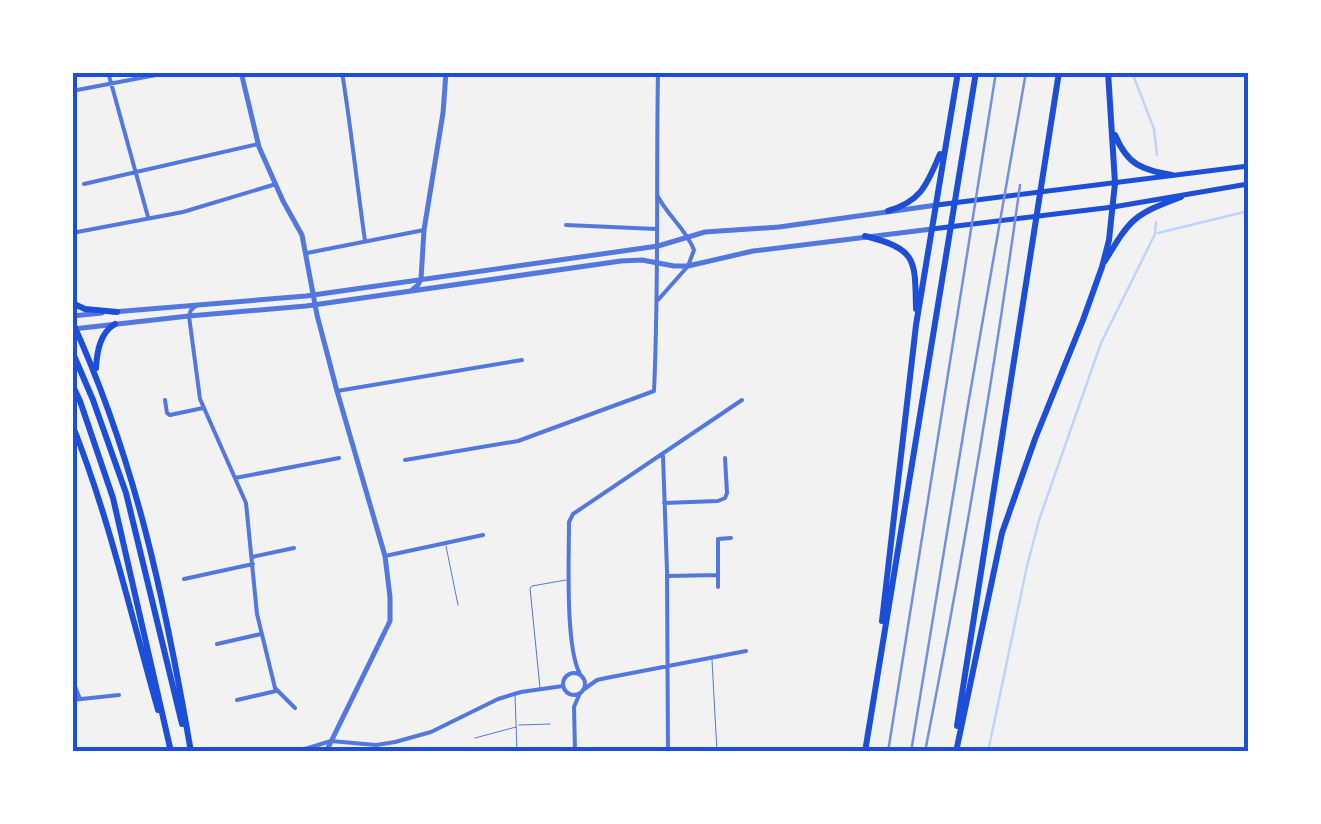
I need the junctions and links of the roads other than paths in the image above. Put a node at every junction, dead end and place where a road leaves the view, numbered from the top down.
1 (108, 72) edge
2 (241, 72) edge
3 (342, 72) edge
4 (446, 72) edge
5 (658, 72) edge
6 (958, 72) edge
7 (976, 72) edge
8 (1059, 72) edge
9 (1108, 72) edge
10 (161, 74) edge
11 (111, 84) junction
12 (72, 91) edge
13 (1112, 128) junction
14 (258, 144) junction
15 (945, 144) junction
16 (1248, 166) edge
17 (135, 172) junction
18 (1172, 174) junction
19 (1114, 183) junction
20 (84, 184) dead end
21 (276, 184) junction
22 (1248, 184) edge
23 (655, 191) junction
24 (1181, 197) junction
25 (940, 204) junction
26 (1113, 208) junction
27 (888, 211) junction
28 (148, 219) junction
29 (566, 224) dead end
30 (656, 228) junction
31 (932, 229) junction
32 (424, 230) junction
33 (72, 233) edge
34 (688, 236) junction
35 (865, 236) junction
36 (364, 240) junction
37 (658, 246) junction
38 (307, 252) junction
39 (658, 264) junction
40 (688, 266) junction
41 (1102, 267) junction
42 (421, 279) junction
43 (408, 292) junction
44 (314, 295) junction
45 (72, 303) edge
46 (657, 303) junction
47 (316, 305) junction
48 (196, 306) junction
49 (117, 312) junction
50 (189, 316) junction
51 (73, 324) edge
52 (115, 324) junction
53 (916, 324) junction
54 (72, 352) edge
55 (522, 360) dead end
56 (96, 374) junction
57 (72, 384) edge
58 (336, 391) junction
59 (164, 400) dead end
60 (742, 400) dead end
61 (203, 408) junction
62 (72, 424) edge
63 (663, 454) junction
64 (339, 458) dead end
65 (726, 458) dead end
66 (405, 460) dead end
67 (236, 478) junction
68 (664, 504) junction
69 (483, 534) dead end
70 (732, 538) dead end
71 (445, 543) junction
72 (294, 548) dead end
73 (385, 556) junction
74 (253, 560) junction
75 (718, 575) junction
76 (667, 576) junction
77 (184, 578) dead end
78 (570, 580) junction
79 (718, 587) dead end
80 (458, 606) dead end
81 (261, 634) junction
82 (217, 644) dead end
83 (746, 651) dead end
84 (712, 657) junction
85 (572, 658) junction
86 (666, 666) junction
87 (566, 675) junction
88 (580, 675) junction
89 (606, 678) junction
90 (72, 679) edge
91 (563, 686) junction
92 (540, 689) junction
93 (277, 691) junction
94 (582, 691) junction
95 (568, 693) junction
96 (515, 694) junction
97 (119, 695) dead end
98 (80, 699) junction
99 (72, 700) edge
100 (237, 700) dead end
101 (872, 705) junction
102 (574, 707) junction
103 (295, 708) dead end
104 (550, 724) dead end
105 (516, 726) junction
106 (475, 738) dead end
107 (331, 741) junction
108 (380, 744) junction
109 (170, 752) edge
110 (190, 752) edge
111 (295, 752) edge
112 (326, 752) edge
113 (382, 752) edge
114 (517, 752) edge
115 (574, 752) edge
116 (668, 752) edge
117 (717, 752) edge
118 (865, 752) edge
119 (955, 752) edge

1 - 11 street
2 - 14 street
3 - 36 street
4 - 32 street
5 - 23 street
6 - 15 highway
7 - 101 highway
8 - 119 highway
9 - 13 highway
10 - 11 street
11 - 12 street
11 - 17 street
13 - 18 highway
13 - 19 highway
14 - 17 street
14 - 21 street
15 - 25 highway
15 - 27 highway
16 - 18 main road
17 - 20 street
17 - 28 street
18 - 19 main road
19 - 25 main road
19 - 26 highway
21 - 28 street
21 - 38 street
22 - 24 main road
23 - 30 street
23 - 34 street
24 - 26 main road
24 - 41 highway
25 - 27 street
25 - 31 highway
26 - 31 main road
26 - 41 highway
27 - 34 street
28 - 33 street
29 - 30 street
30 - 37 street
31 - 35 street
31 - 53 highway
32 - 36 street
32 - 42 street
34 - 37 street
34 - 40 street
35 - 40 street
35 - 53 highway
36 - 38 street
37 - 39 street
37 - 42 street
38 - 44 street
39 - 40 street
39 - 43 street
39 - 46 street
40 - 46 street
41 - 119 highway
42 - 43 street
42 - 44 street
43 - 47 street
44 - 47 street
44 - 48 street
45 - 49 highway
46 - 66 street
47 - 50 street
47 - 58 street
48 - 49 street
48 - 50 street
49 - 51 street
50 - 52 street
50 - 61 street
51 - 52 street
51 - 56 highway
52 - 56 highway
53 - 101 highway
54 - 110 highway
55 - 58 street
56 - 110 highway
57 - 109 highway
58 - 73 street
59 - 61 street
60 - 63 street
61 - 67 street
62 - 109 highway
63 - 68 street
63 - 78 street
64 - 67 street
65 - 68 street
67 - 74 street
68 - 76 street
69 - 71 street
70 - 75 street
71 - 73 street
71 - 80 lane
72 - 74 street
73 - 107 street
74 - 77 street
74 - 81 street
75 - 76 street
75 - 79 street
76 - 86 street
78 - 85 street
78 - 92 lane
81 - 82 street
81 - 93 street
83 - 84 street
84 - 86 street
84 - 117 lane
85 - 87 street
85 - 88 street
86 - 89 street
86 - 116 street
87 - 88 street
87 - 91 street
88 - 89 street
88 - 94 street
89 - 94 street
90 - 98 street
91 - 92 street
91 - 95 street
92 - 96 street
93 - 100 street
93 - 103 street
94 - 95 street
94 - 102 street
95 - 102 street
96 - 105 lane
96 - 108 street
97 - 98 street
98 - 99 street
101 - 118 highway
102 - 115 street
104 - 105 lane
105 - 106 lane
105 - 114 lane
107 - 108 street
107 - 111 street
107 - 112 street
108 - 113 street

